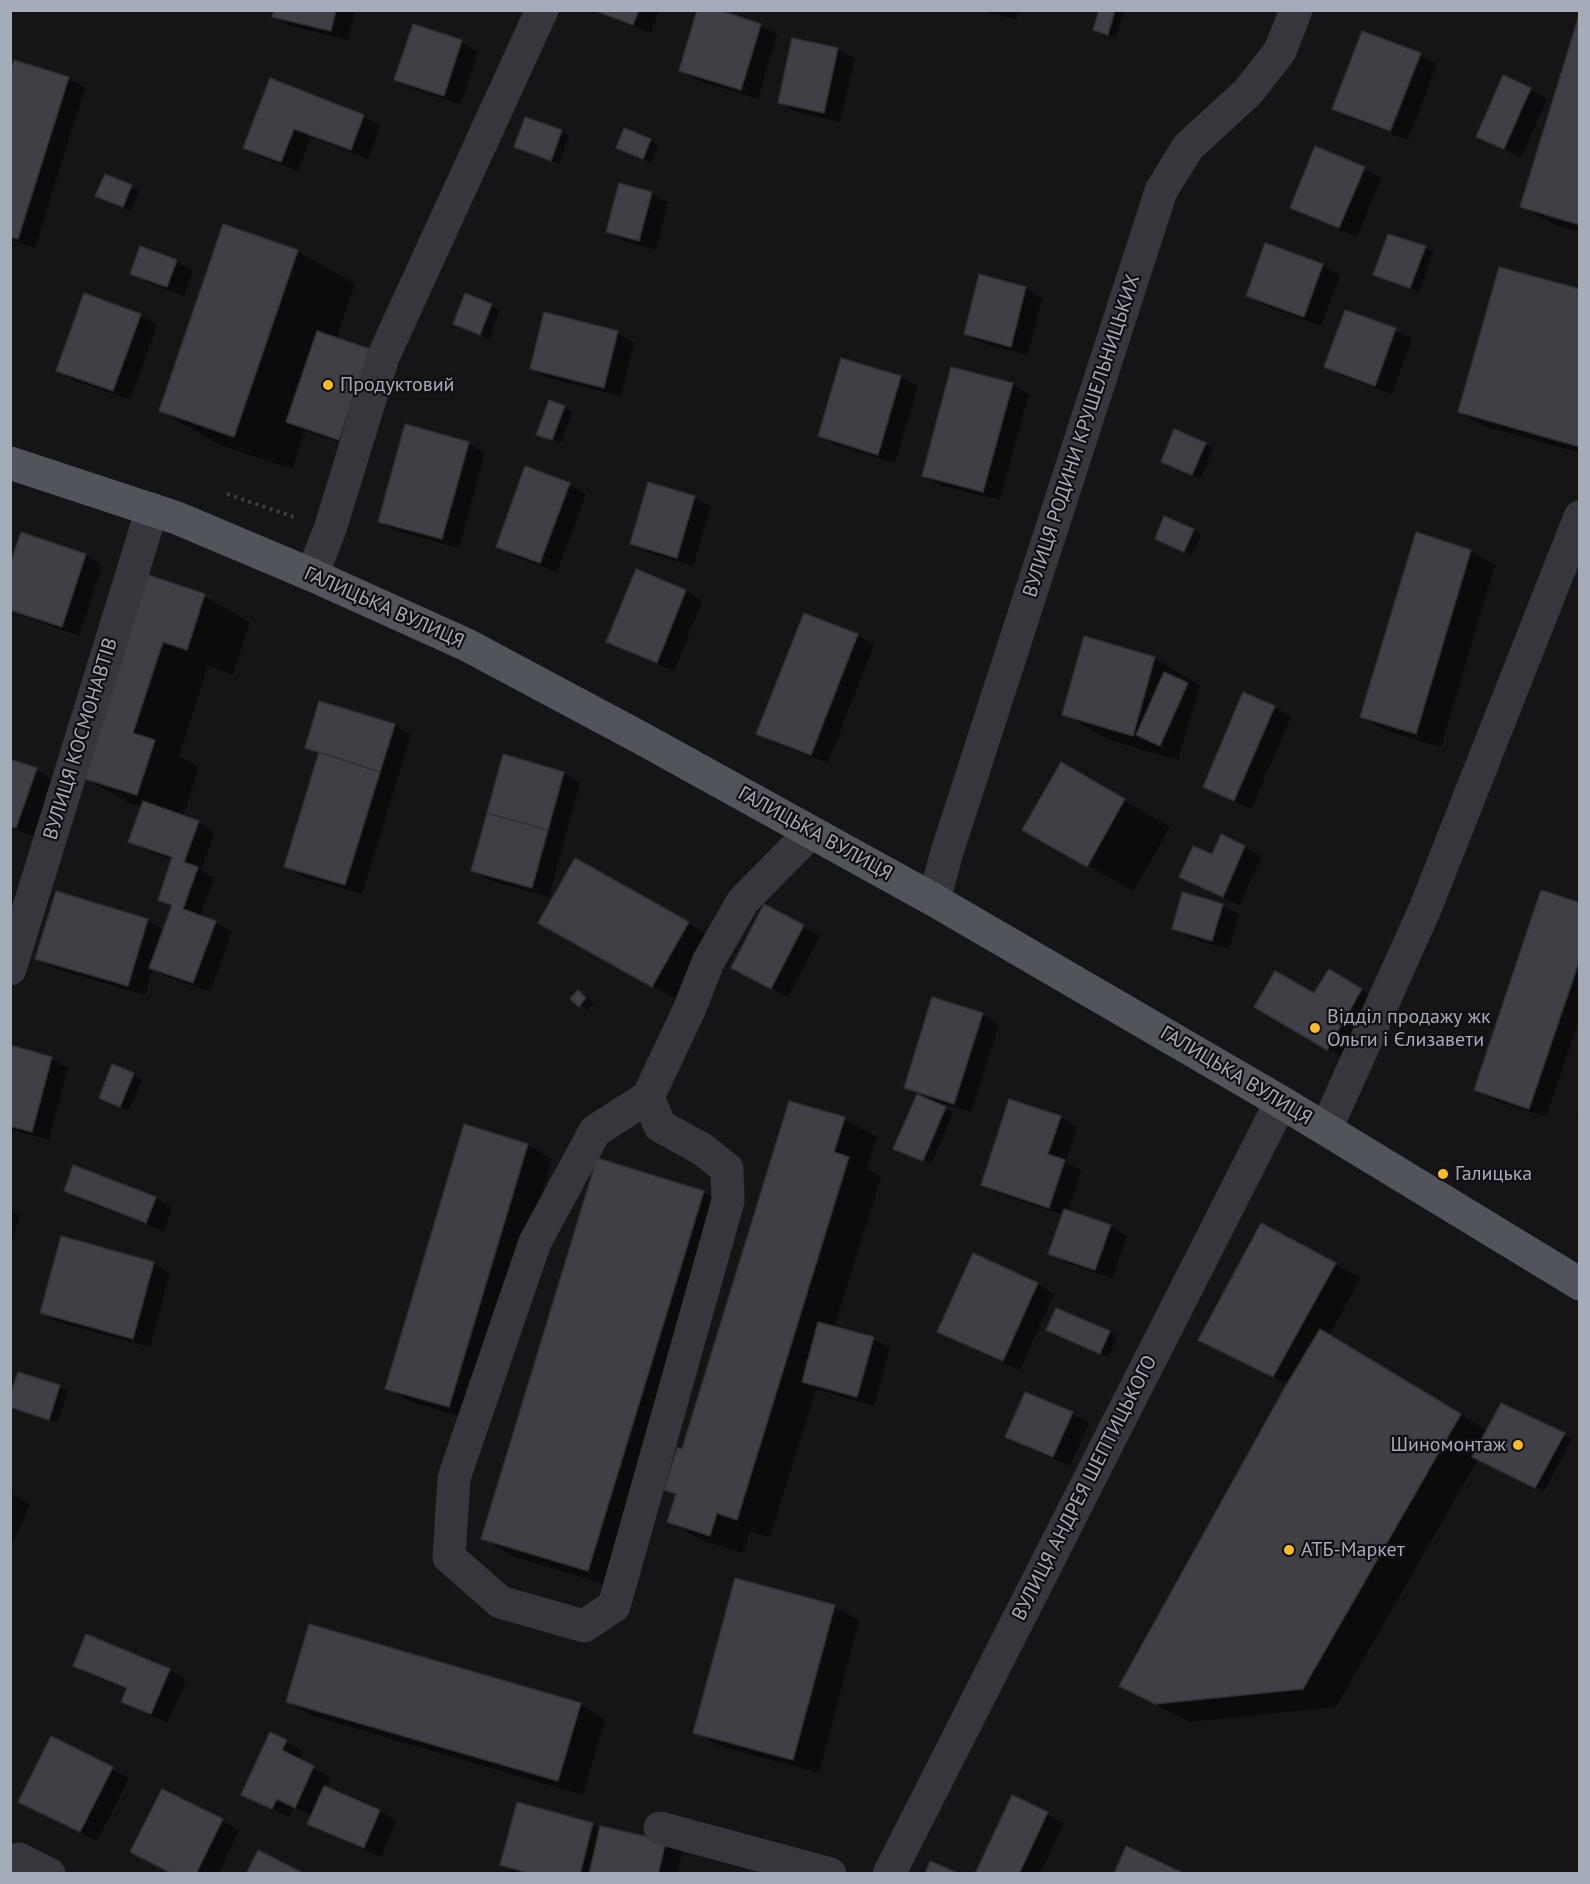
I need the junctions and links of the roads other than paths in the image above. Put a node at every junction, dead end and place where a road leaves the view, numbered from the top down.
1 (542, 10) edge
2 (1296, 10) edge
3 (10, 463) edge
4 (152, 509) junction
5 (1580, 517) edge
6 (312, 575) junction
7 (811, 832) junction
8 (934, 900) junction
9 (10, 969) edge
10 (648, 1097) junction
11 (1281, 1102) junction
12 (1326, 1129) junction
13 (1580, 1284) edge
14 (660, 1828) dead end
15 (19, 1859) dead end
16 (49, 1874) edge
17 (830, 1874) edge
18 (889, 1874) edge

1 - 6 street
2 - 8 street, ВУЛИЦЯ РОДИНИ КРУШЕЛЬНИЦЬКИХ
3 - 4 main road, ГАЛИЦЬКА ВУЛИЦЯ
4 - 6 main road, ГАЛИЦЬКА ВУЛИЦЯ
4 - 9 street, ВУЛИЦЯ КОСМОНАВТІВ
5 - 12 street
6 - 7 main road, ГАЛИЦЬКА ВУЛИЦЯ
7 - 8 main road, ГАЛИЦЬКА ВУЛИЦЯ
7 - 10 street
8 - 11 main road, ГАЛИЦЬКА ВУЛИЦЯ
10 - 10 street
11 - 12 main road, ГАЛИЦЬКА ВУЛИЦЯ
11 - 18 street, ВУЛИЦЯ АНДРЕЯ ШЕПТИЦЬКОГО
12 - 13 main road, ГАЛИЦЬКА ВУЛИЦЯ
14 - 17 street
15 - 16 street

